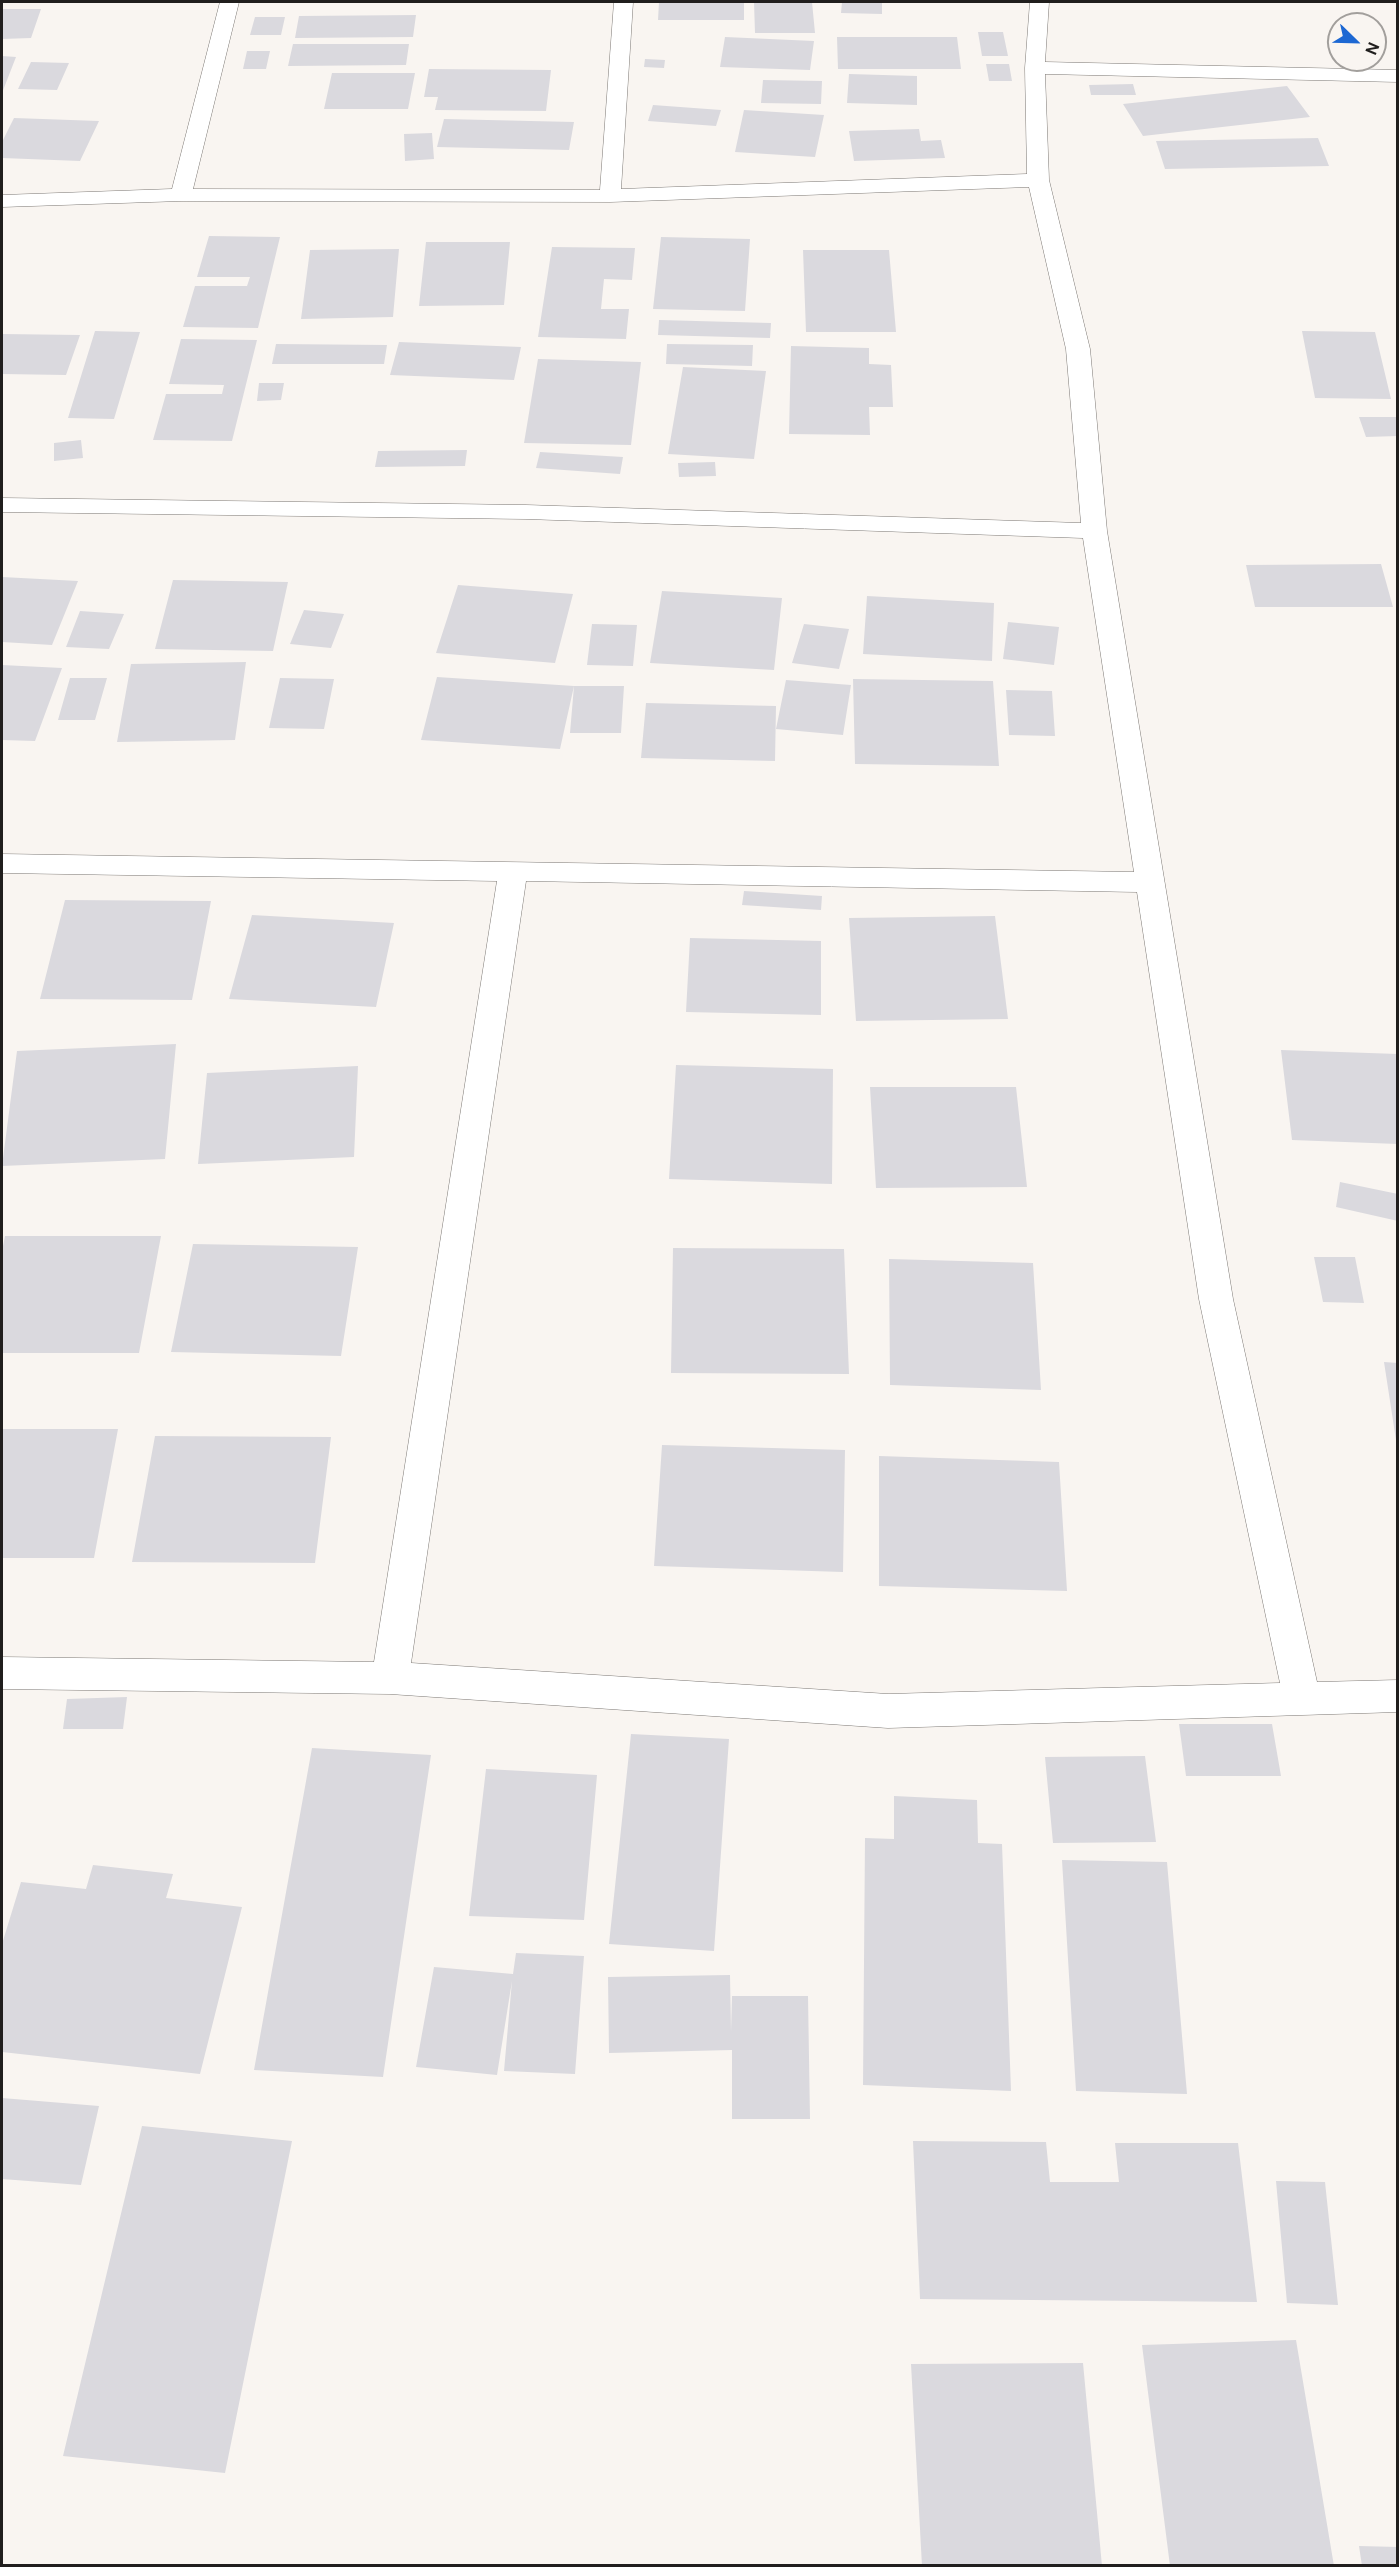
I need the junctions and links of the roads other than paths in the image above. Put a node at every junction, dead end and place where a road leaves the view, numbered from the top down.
1 (229, 2) edge
2 (623, 2) edge
3 (1039, 2) edge
4 (1035, 68) junction
5 (1398, 76) edge
6 (1038, 180) junction
7 (180, 195) junction
8 (610, 196) junction
9 (2, 201) edge
10 (2, 505) edge
11 (1094, 531) junction
12 (2, 863) edge
13 (513, 872) junction
14 (1150, 882) junction
15 (2, 1673) edge
16 (390, 1678) junction
17 (1398, 1696) edge
18 (1302, 1699) junction

1 - 7 street
2 - 8 street
3 - 4 street
4 - 5 street
4 - 6 street
6 - 8 street
6 - 11 street
7 - 8 street
7 - 9 street
10 - 11 street
11 - 14 street
12 - 13 street
13 - 14 street
13 - 16 street
14 - 18 street
15 - 16 street
16 - 18 street
17 - 18 street

